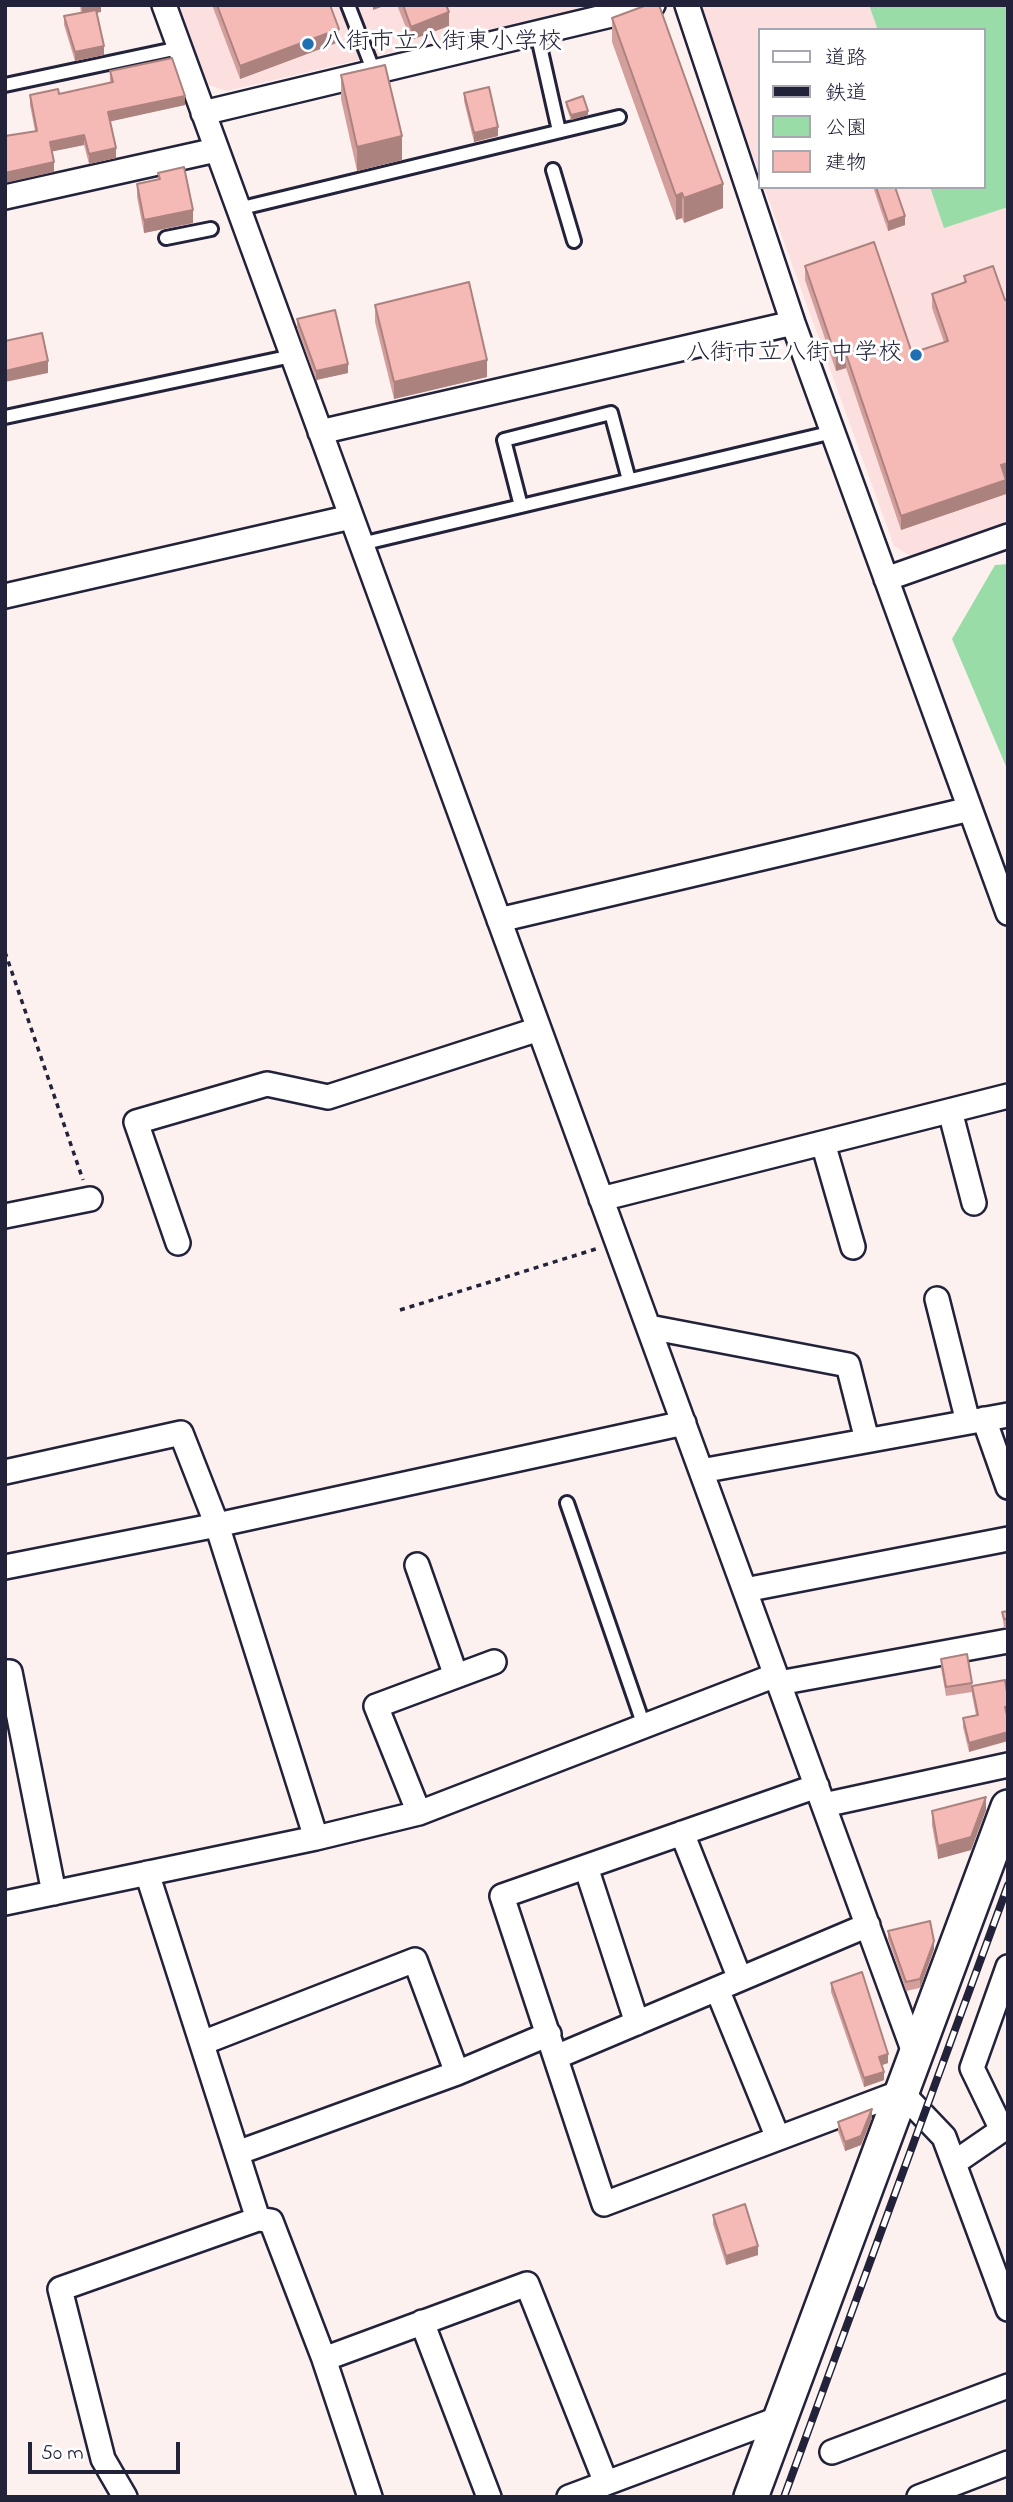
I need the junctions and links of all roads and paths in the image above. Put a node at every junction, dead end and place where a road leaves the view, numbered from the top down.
1 (164, 5) edge
2 (348, 5) edge
3 (653, 5) edge
4 (687, 5) edge
5 (537, 33) junction
6 (179, 48) junction
7 (374, 72) junction
8 (5, 85) edge
9 (203, 113) junction
10 (619, 117) dead end
11 (559, 131) junction
12 (216, 150) junction
13 (553, 170) dead end
14 (5, 197) edge
15 (238, 209) junction
16 (211, 229) dead end
17 (166, 238) dead end
18 (574, 241) dead end
19 (793, 323) junction
20 (292, 356) junction
21 (5, 417) edge
22 (320, 432) junction
23 (832, 432) junction
24 (629, 480) junction
25 (521, 506) junction
26 (351, 517) junction
27 (1008, 537) edge
28 (361, 544) junction
29 (886, 579) junction
30 (5, 597) edge
31 (970, 809) junction
32 (1008, 913) edge
33 (499, 920) junction
34 (5, 952) edge
35 (539, 1029) junction
36 (1008, 1096) edge
37 (950, 1111) junction
38 (823, 1143) junction
39 (90, 1199) joint
40 (601, 1199) junction
41 (974, 1203) dead end
42 (5, 1216) edge
43 (617, 1242) junction
44 (178, 1243) dead end
45 (853, 1247) dead end
46 (937, 1299) dead end
47 (400, 1310) dead end
48 (649, 1327) junction
49 (1008, 1415) edge
50 (976, 1420) junction
51 (684, 1423) junction
52 (867, 1440) junction
53 (701, 1471) junction
54 (5, 1472) edge
55 (1008, 1488) edge
56 (566, 1503) dead end
57 (217, 1525) junction
58 (1008, 1539) edge
59 (417, 1565) dead end
60 (5, 1567) edge
61 (745, 1590) junction
62 (1008, 1641) edge
63 (494, 1662) dead end
64 (5, 1672) edge
65 (456, 1676) junction
66 (778, 1679) junction
67 (644, 1726) junction
68 (1008, 1765) edge
69 (821, 1795) junction
70 (1008, 1807) edge
71 (419, 1813) junction
72 (682, 1833) junction
73 (316, 1838) junction
74 (586, 1867) junction
75 (147, 1873) junction
76 (54, 1893) junction
77 (5, 1903) edge
78 (868, 1925) junction
79 (1008, 1967) edge
80 (740, 1979) junction
81 (717, 1989) junction
82 (637, 2023) junction
83 (549, 2034) junction
84 (202, 2043) junction
85 (915, 2055) junction
86 (556, 2057) junction
87 (457, 2073) junction
88 (901, 2092) junction
89 (778, 2138) junction
90 (237, 2153) junction
91 (954, 2163) junction
92 (258, 2219) junction
93 (1008, 2309) edge
94 (422, 2322) junction
95 (324, 2359) junction
96 (1008, 2386) edge
97 (780, 2417) junction
98 (832, 2452) dead end
99 (1008, 2463) edge
100 (606, 2483) junction
101 (125, 2497) edge
102 (370, 2497) edge
103 (489, 2497) edge
104 (569, 2497) edge
105 (751, 2497) edge
106 (919, 2497) edge

1 - 6 street
2 - 7 lane
3 - 5 street
4 - 19 street
5 - 7 street
5 - 11 lane
6 - 8 lane
6 - 9 street
7 - 9 street
9 - 12 street
10 - 11 lane
11 - 15 lane
12 - 14 street
12 - 15 street
13 - 18 lane
15 - 20 street
16 - 17 lane
19 - 22 street
19 - 23 street
20 - 21 lane
20 - 22 street
22 - 26 street
23 - 24 lane
23 - 29 street
24 - 25 lane
24 - 25 lane
25 - 28 lane
26 - 28 street
26 - 30 street
27 - 29 street
28 - 33 street
29 - 31 street
31 - 32 street
31 - 33 street
33 - 35 street
34 - 39 path
35 - 40 street
35 - 44 street
36 - 37 street
37 - 38 street
37 - 41 street
38 - 40 street
38 - 45 street
39 - 42 street
40 - 43 street
43 - 47 path
43 - 48 street
46 - 50 street
48 - 51 street
48 - 52 street
49 - 50 street
50 - 52 street
50 - 55 street
51 - 53 street
51 - 57 street
52 - 53 street
53 - 61 street
54 - 57 street
56 - 67 lane
57 - 60 street
57 - 73 street
58 - 61 street
59 - 65 street
61 - 66 street
62 - 66 street
63 - 65 street
64 - 76 street
65 - 71 street
66 - 67 street
66 - 69 street
67 - 71 street
68 - 69 street
69 - 72 street
69 - 78 street
70 - 85 street
71 - 73 street
72 - 74 street
72 - 80 street
73 - 75 street
74 - 82 street
74 - 83 street
75 - 76 street
75 - 84 street
76 - 77 street
78 - 80 street
78 - 85 street
79 - 91 street
80 - 81 street
81 - 82 street
81 - 89 street
82 - 86 street
83 - 86 street
83 - 87 street
84 - 87 street
84 - 90 street
85 - 88 street
86 - 89 street
87 - 90 street
88 - 89 street
88 - 91 street
88 - 97 street
90 - 92 street
91 - 93 street
92 - 95 street
92 - 101 street
94 - 95 street
94 - 100 street
94 - 103 street
95 - 102 street
96 - 98 street
97 - 100 street
97 - 105 street
99 - 106 street
100 - 104 street

